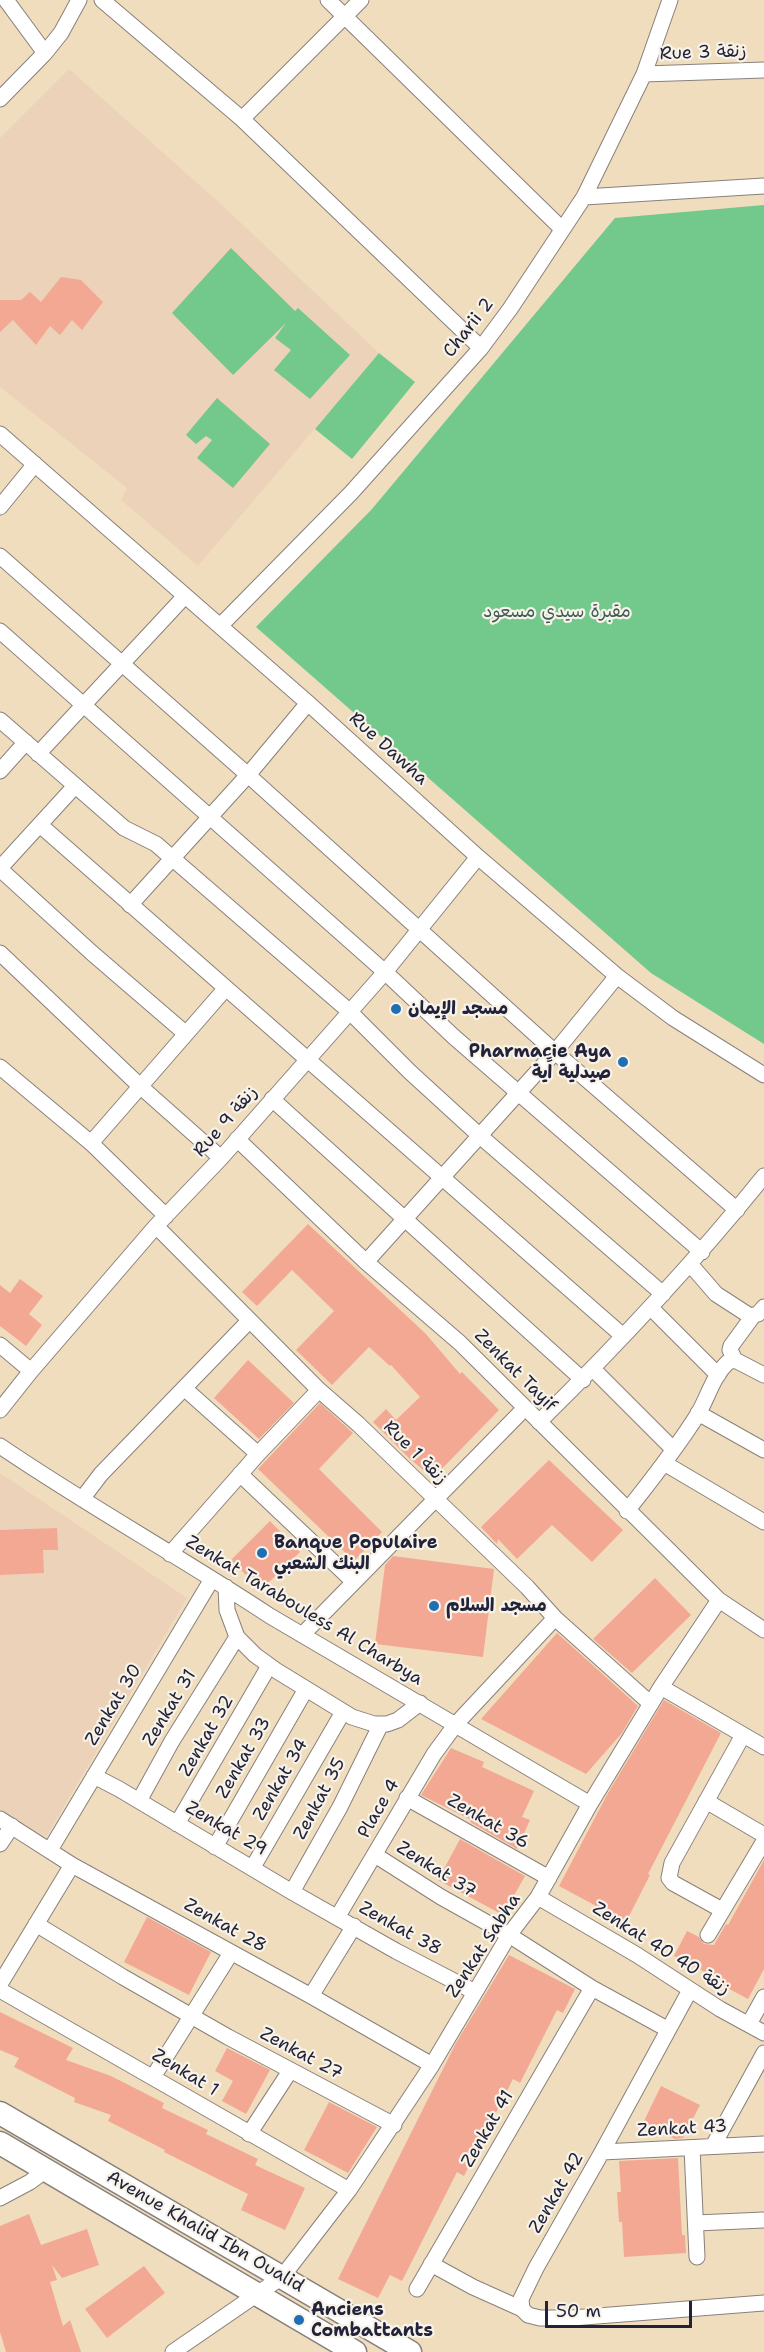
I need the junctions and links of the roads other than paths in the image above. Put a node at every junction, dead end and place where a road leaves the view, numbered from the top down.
1 (6, 0) edge
2 (79, 0) edge
3 (102, 0) edge
4 (328, 0) edge
5 (361, 0) edge
6 (670, 0) edge
7 (345, 16) junction
8 (45, 54) junction
9 (764, 70) edge
10 (644, 74) junction
11 (0, 99) edge
12 (242, 119) junction
13 (764, 186) edge
14 (584, 197) junction
15 (562, 229) junction
16 (481, 348) junction
17 (0, 434) edge
18 (35, 464) junction
19 (0, 507) edge
20 (0, 556) edge
21 (185, 596) junction
22 (220, 626) junction
23 (0, 631) edge
24 (121, 664) junction
25 (308, 703) junction
26 (85, 704) junction
27 (0, 720) edge
28 (26, 742) junction
29 (38, 754) junction
30 (0, 771) edge
31 (248, 775) junction
32 (75, 786) junction
33 (210, 816) junction
34 (40, 825) junction
35 (478, 857) junction
36 (172, 858) junction
37 (0, 868) edge
38 (130, 905) junction
39 (420, 929) junction
40 (0, 953) edge
41 (385, 972) junction
42 (618, 976) junction
43 (226, 988) junction
44 (349, 1011) junction
45 (185, 1033) junction
46 (555, 1052) junction
47 (307, 1059) junction
48 (0, 1067) edge
49 (764, 1075) edge
50 (141, 1087) junction
51 (518, 1092) junction
52 (272, 1099) junction
53 (480, 1136) junction
54 (237, 1139) junction
55 (91, 1143) junction
56 (221, 1158) junction
57 (764, 1176) edge
58 (441, 1178) junction
59 (736, 1210) junction
60 (406, 1219) junction
61 (161, 1221) junction
62 (702, 1252) junction
63 (366, 1262) junction
64 (690, 1264) junction
65 (663, 1294) junction
66 (651, 1308) junction
67 (761, 1309) edge
68 (249, 1321) junction
69 (623, 1336) junction
70 (0, 1345) edge
71 (735, 1360) junction
72 (31, 1371) junction
73 (588, 1375) junction
74 (718, 1375) junction
75 (764, 1375) edge
76 (184, 1388) junction
77 (318, 1390) junction
78 (524, 1409) junction
79 (0, 1410) edge
80 (698, 1413) junction
81 (539, 1422) junction
82 (0, 1446) edge
83 (674, 1449) junction
84 (764, 1450) edge
85 (258, 1454) junction
86 (664, 1463) junction
87 (240, 1474) junction
88 (82, 1499) junction
89 (436, 1500) junction
90 (627, 1511) junction
91 (764, 1522) edge
92 (170, 1554) junction
93 (212, 1579) junction
94 (354, 1582) junction
95 (226, 1587) junction
96 (719, 1600) junction
97 (555, 1618) junction
98 (764, 1630) edge
99 (303, 1634) junction
100 (237, 1637) junction
101 (269, 1666) junction
102 (662, 1688) junction
103 (306, 1689) junction
104 (420, 1703) junction
105 (651, 1704) junction
106 (343, 1712) junction
107 (381, 1724) junction
108 (456, 1724) junction
109 (743, 1735) junction
110 (764, 1747) edge
111 (94, 1776) junction
112 (407, 1798) junction
113 (139, 1801) junction
114 (706, 1801) junction
115 (590, 1804) junction
116 (6, 1822) edge
117 (177, 1824) junction
118 (764, 1835) edge
119 (764, 1841) edge
120 (0, 1844) edge
121 (215, 1847) junction
122 (50, 1850) junction
123 (375, 1855) junction
124 (72, 1865) junction
125 (253, 1867) junction
126 (549, 1878) junction
127 (292, 1892) junction
128 (538, 1897) junction
129 (722, 1910) junction
130 (338, 1916) junction
131 (36, 1924) junction
132 (354, 1926) junction
133 (509, 1935) junction
134 (708, 1935) dead end
135 (231, 1953) junction
136 (0, 1984) edge
137 (592, 1988) junction
138 (0, 1989) edge
139 (690, 1990) junction
140 (475, 1992) junction
141 (311, 1996) junction
142 (764, 1997) edge
143 (192, 2015) junction
144 (748, 2024) junction
145 (667, 2029) junction
146 (764, 2033) edge
147 (764, 2053) edge
148 (432, 2065) junction
149 (290, 2071) junction
150 (153, 2077) junction
151 (0, 2113) edge
152 (394, 2125) junction
153 (249, 2134) junction
154 (0, 2143) edge
155 (764, 2144) edge
156 (713, 2146) junction
157 (692, 2148) junction
158 (602, 2152) junction
159 (46, 2170) junction
160 (349, 2190) junction
161 (0, 2198) edge
162 (764, 2220) edge
163 (696, 2223) junction
164 (697, 2257) dead end
165 (431, 2264) junction
166 (282, 2277) junction
167 (417, 2289) dead end
168 (257, 2294) junction
169 (764, 2303) edge
170 (522, 2309) junction
171 (173, 2352) edge
172 (355, 2352) edge
173 (410, 2352) edge

1 - 8 street
2 - 8 street
3 - 12 street
4 - 7 street
5 - 7 street
6 - 10 street, Charii 2
7 - 12 street
7 - 15 street
8 - 11 street
9 - 10 street, Rue 3 زنقة
10 - 14 street, Charii 2
12 - 16 street
13 - 14 street
14 - 15 street, Charii 2
15 - 16 street, Charii 2
16 - 22 street, Charii 2
17 - 18 street, Rue Dawha
18 - 19 street
18 - 21 street, Rue Dawha
20 - 24 street
21 - 22 street, Rue Dawha
21 - 24 street
22 - 25 street, Rue Dawha
23 - 26 street
24 - 26 street
24 - 31 street
25 - 31 street
25 - 35 street, Rue Dawha
26 - 29 street
26 - 33 street
27 - 28 street
28 - 29 street
28 - 30 street
29 - 32 street
31 - 33 street
31 - 39 street
32 - 34 street
32 - 36 street
33 - 36 street
33 - 41 street
34 - 37 street
34 - 38 street
35 - 39 street, Rue 9 زنقة
35 - 42 street, Rue Dawha
36 - 38 street
36 - 44 street
37 - 45 street
38 - 43 street
39 - 41 street, Rue 9 زنقة
39 - 46 street
40 - 50 street
41 - 44 street, Rue 9 زنقة
41 - 51 street
42 - 46 street
42 - 49 street, Rue Dawha
43 - 45 street
43 - 47 street
44 - 47 street, Rue 9 زنقة
44 - 53 street
45 - 50 street
46 - 51 street
46 - 59 street
47 - 52 street, Rue 9 زنقة
47 - 58 street
48 - 55 street, Rue 1 زنقة
50 - 55 street
50 - 56 street
51 - 53 street
51 - 62 street
52 - 54 street, Rue 9 زنقة
52 - 60 street
53 - 58 street
53 - 65 street
54 - 56 street, Rue 9 زنقة
54 - 63 street, Zenkat Tayif
55 - 61 street, Rue 1 زنقة
56 - 61 street, Rue 9 زنقة
57 - 59 street
58 - 60 street
58 - 69 street
59 - 62 street
60 - 63 street
60 - 73 street
61 - 68 street, Rue 1 زنقة
61 - 72 street, Rue 9 زنقة
62 - 64 street
63 - 78 street, Zenkat Tayif
64 - 65 street
64 - 67 street
65 - 66 street
66 - 69 street
66 - 74 street
67 - 71 street
68 - 76 street
68 - 77 street, Rue 1 زنقة
69 - 73 street
70 - 72 street
71 - 74 street
71 - 75 street
72 - 79 street, Rue 9 زنقة
73 - 81 street
73 - 83 street
74 - 80 street
76 - 85 street
76 - 88 street
77 - 85 street
77 - 89 street, Rue 1 زنقة
78 - 81 street, Zenkat Tayif
78 - 89 street
80 - 83 street
80 - 84 street
81 - 90 street, Zenkat Tayif
82 - 88 street, Zenkat Tarabouless Al Charbya
83 - 86 street
85 - 87 street
86 - 90 street
86 - 91 street
87 - 92 street
87 - 94 street
88 - 92 street, Zenkat Tarabouless Al Charbya
89 - 94 street
89 - 97 street, Rue 1 زنقة
90 - 96 street, Zenkat Tayif
92 - 93 street, Zenkat Tarabouless Al Charbya
93 - 95 street, Zenkat Tarabouless Al Charbya
93 - 111 street, Zenkat 30
94 - 99 street
95 - 99 street, Zenkat Tarabouless Al Charbya
95 - 100 street
96 - 98 street, Zenkat Tayif
96 - 102 street, Zenkat Sabha
97 - 105 street, Rue 1 زنقة
97 - 108 street, Place 4
99 - 104 street, Zenkat Tarabouless Al Charbya
100 - 101 street
100 - 113 street, Zenkat 31
101 - 103 street
101 - 117 street, Zenkat 32
102 - 105 street, Zenkat Sabha
102 - 109 street
103 - 106 street
103 - 121 street, Zenkat 33
104 - 107 street
104 - 108 street, Zenkat Tarabouless Al Charbya
105 - 115 street, Zenkat Sabha
106 - 107 street
106 - 125 street, Zenkat 34
107 - 127 street, Zenkat 35
108 - 112 street, Place 4
108 - 115 street, Zenkat Tarabouless Al Charbya
109 - 110 street
109 - 114 street
111 - 113 street, Zenkat 29
111 - 122 street, Zenkat 30
112 - 123 street, Place 4
112 - 126 street, Zenkat 36
113 - 117 street, Zenkat 29
114 - 118 street
114 - 129 street
115 - 126 street, Zenkat Sabha
116 - 120 street
116 - 122 street, Zenkat 28
117 - 121 street, Zenkat 29
119 - 129 street
121 - 125 street, Zenkat 29
122 - 124 street, Zenkat 28
123 - 130 street, Place 4
123 - 133 street, Zenkat 37
124 - 131 street
124 - 135 street, Zenkat 28
125 - 127 street, Zenkat 29
126 - 128 street, Zenkat Sabha
127 - 130 street, Zenkat 29
128 - 133 street, Zenkat Sabha
128 - 139 street, Zenkat 40 زنقة 40
129 - 134 street
130 - 132 street, Zenkat 38
131 - 136 street
131 - 143 street, Zenkat 27
132 - 140 street, Zenkat 38
132 - 141 street
133 - 137 street, Zenkat 37
133 - 140 street, Zenkat Sabha
135 - 141 street, Zenkat 28
135 - 143 street
137 - 145 street, Zenkat 37
137 - 165 street, Zenkat 41
138 - 150 street, Zenkat 1
139 - 144 street, Zenkat 40 زنقة 40
139 - 145 street, Zenkat 42
140 - 148 street, Zenkat Sabha
141 - 148 street, Zenkat 28
142 - 144 street
143 - 149 street, Zenkat 27
143 - 150 street
144 - 146 street, Zenkat 40 زنقة 40
145 - 158 street, Zenkat 42
147 - 156 street
148 - 152 street, Zenkat Sabha
149 - 152 street, Zenkat 27
149 - 153 street
150 - 153 street, Zenkat 1
151 - 166 main road, Avenue Khalid Ibn Oualid
152 - 160 street, Zenkat Sabha
153 - 160 street, Zenkat 1
154 - 159 main road, Avenue Khalid Ibn Oualid
155 - 156 street, Zenkat 43
156 - 157 street, Zenkat 43
157 - 158 street, Zenkat 43
157 - 163 street
158 - 170 street, Zenkat 42
159 - 161 street
159 - 168 main road, Avenue Khalid Ibn Oualid
160 - 166 street, Zenkat Sabha
162 - 163 street
163 - 164 street
165 - 167 street, Zenkat 41
165 - 170 street
166 - 168 street, Zenkat Sabha
166 - 173 main road, Avenue Khalid Ibn Oualid
168 - 171 street, Zenkat Sabha
168 - 172 main road, Avenue Khalid Ibn Oualid
169 - 170 street

